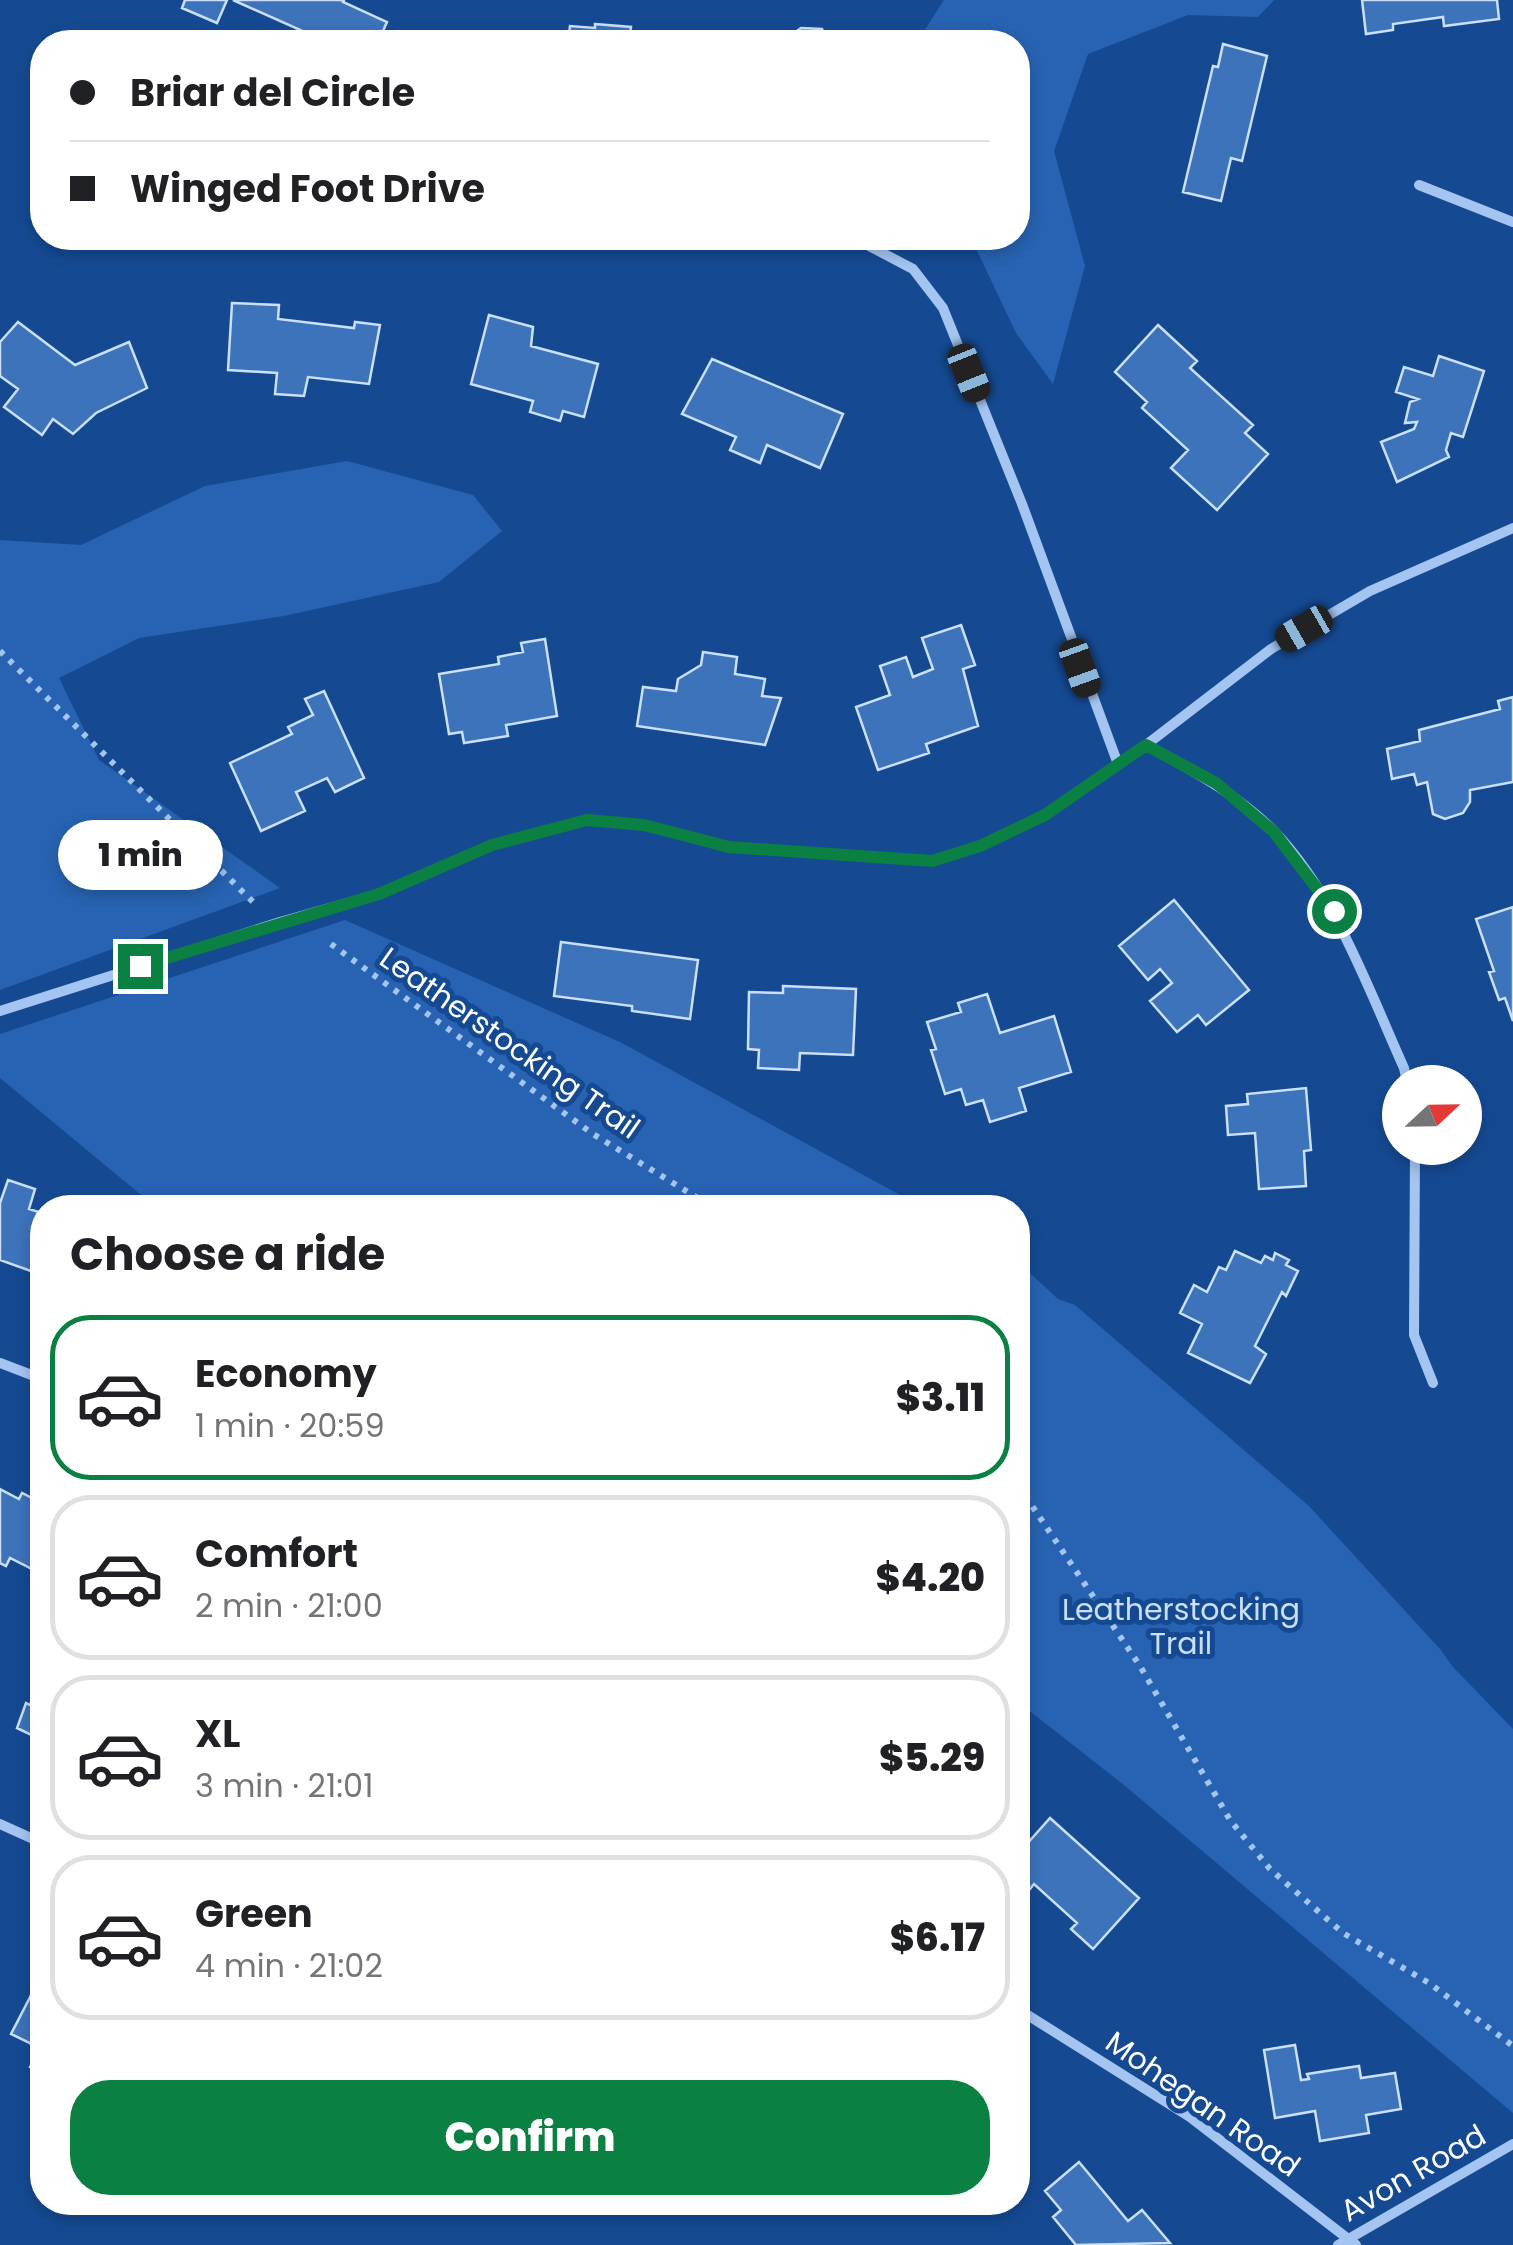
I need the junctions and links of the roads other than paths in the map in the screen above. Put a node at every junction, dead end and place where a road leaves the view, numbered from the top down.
1 (1419, 185) dead end
2 (1513, 222) edge
3 (877, 250) edge
4 (1513, 528) edge
5 (1146, 745) junction
6 (1118, 764) junction
7 (0, 1010) edge
8 (1403, 1065) edge
9 (1415, 1165) edge
10 (0, 1363) edge
11 (30, 1374) edge
12 (1433, 1384) dead end
13 (0, 1824) edge
14 (30, 1838) edge
15 (1030, 2016) edge
16 (1513, 2144) edge
17 (1347, 2243) edge

1 - 2 street
3 - 6 street
4 - 5 street
5 - 6 street
5 - 8 street
6 - 7 street
9 - 12 street
10 - 11 street
13 - 14 street
15 - 17 street, Mohegan Road
16 - 17 street, Avon Road

